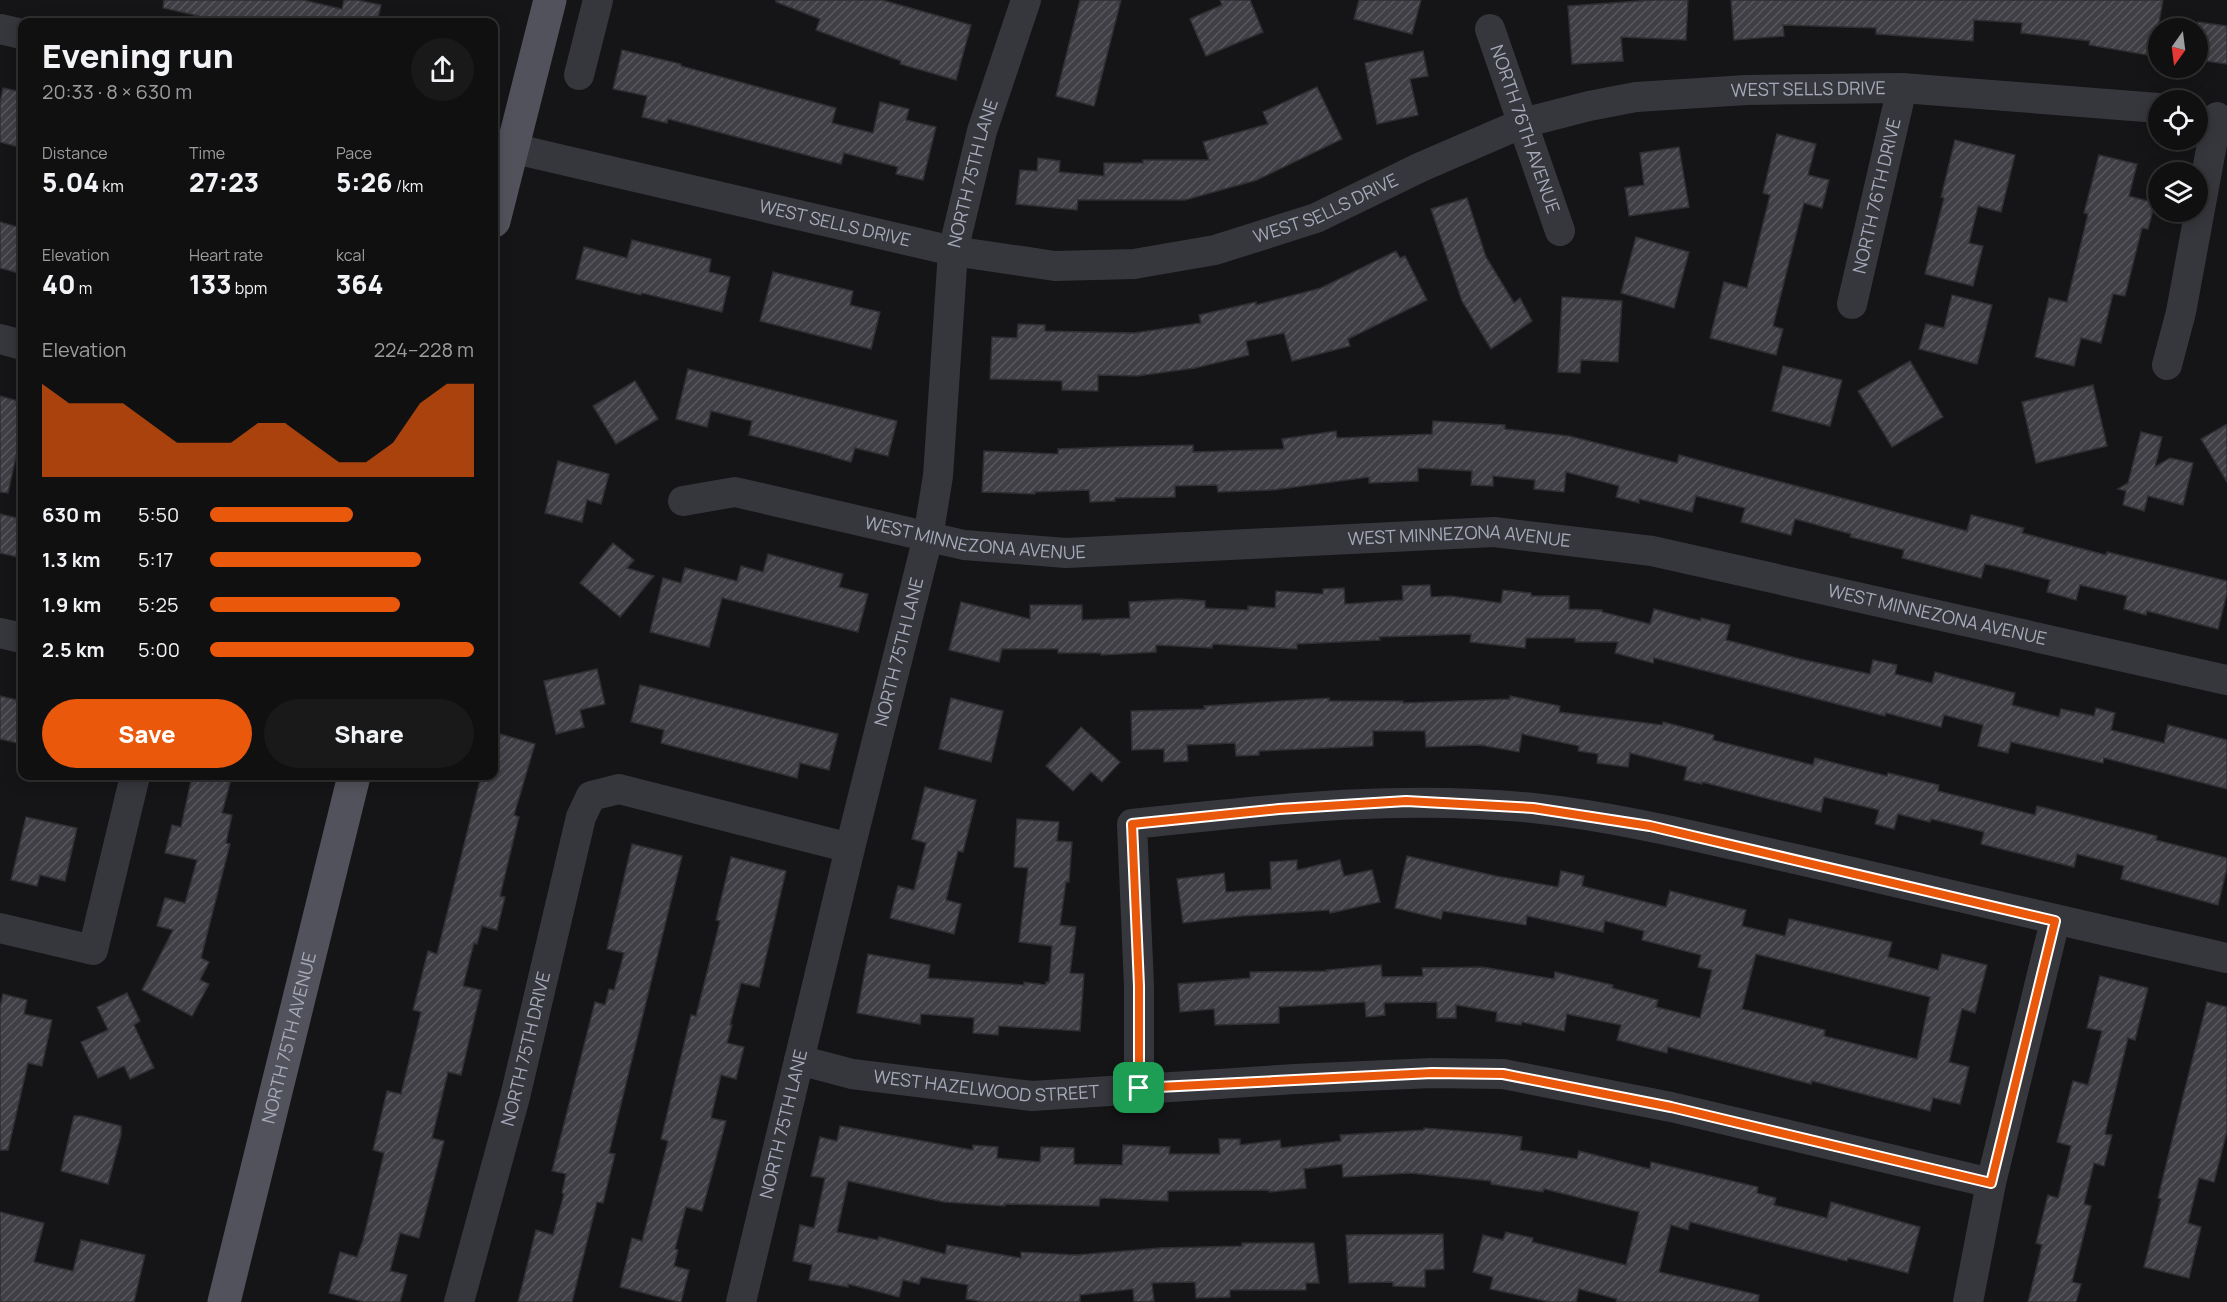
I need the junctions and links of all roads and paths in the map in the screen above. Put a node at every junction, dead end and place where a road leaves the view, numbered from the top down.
1 (549, 0) edge
2 (598, 0) edge
3 (1026, 0) edge
4 (0, 29) edge
5 (1490, 29) dead end
6 (18, 33) edge
7 (579, 75) dead end
8 (1902, 88) junction
9 (2148, 107) edge
10 (2214, 116) edge
11 (1523, 123) junction
12 (503, 146) edge
13 (498, 187) edge
14 (1560, 231) dead end
15 (953, 252) junction
16 (1852, 304) dead end
17 (0, 339) edge
18 (18, 344) edge
19 (2168, 365) dead end
20 (683, 501) dead end
21 (928, 537) junction
22 (0, 633) edge
23 (18, 637) edge
24 (2227, 680) edge
25 (134, 780) edge
26 (353, 780) edge
27 (850, 848) junction
28 (2055, 921) junction
29 (0, 928) edge
30 (2227, 958) edge
31 (799, 1060) junction
32 (1139, 1088) junction
33 (1991, 1183) junction
34 (224, 1302) edge
35 (459, 1302) edge
36 (741, 1302) edge
37 (1968, 1302) edge

1 - 12 main road
2 - 7 street
3 - 15 street, NORTH 75TH LANE
4 - 6 street
5 - 11 street, NORTH 76TH AVENUE
8 - 9 street, WEST SELLS DRIVE
8 - 11 street, WEST SELLS DRIVE
8 - 16 street, NORTH 76TH DRIVE
10 - 19 street
11 - 14 street, NORTH 76TH AVENUE
11 - 15 street, WEST SELLS DRIVE
12 - 13 main road
12 - 15 street, WEST SELLS DRIVE
15 - 21 street, NORTH 75TH LANE
17 - 18 street
20 - 21 street, WEST MINNEZONA AVENUE
21 - 24 street, WEST MINNEZONA AVENUE
21 - 27 street, NORTH 75TH LANE
22 - 23 street
25 - 29 street
26 - 34 main road, NORTH 75TH AVENUE
27 - 31 street, NORTH 75TH LANE
27 - 35 street, NORTH 75TH DRIVE
28 - 30 street
28 - 32 street
28 - 33 street
31 - 32 street, WEST HAZELWOOD STREET
31 - 36 street, NORTH 75TH LANE
32 - 33 street, WEST HAZELWOOD STREET
33 - 37 street

